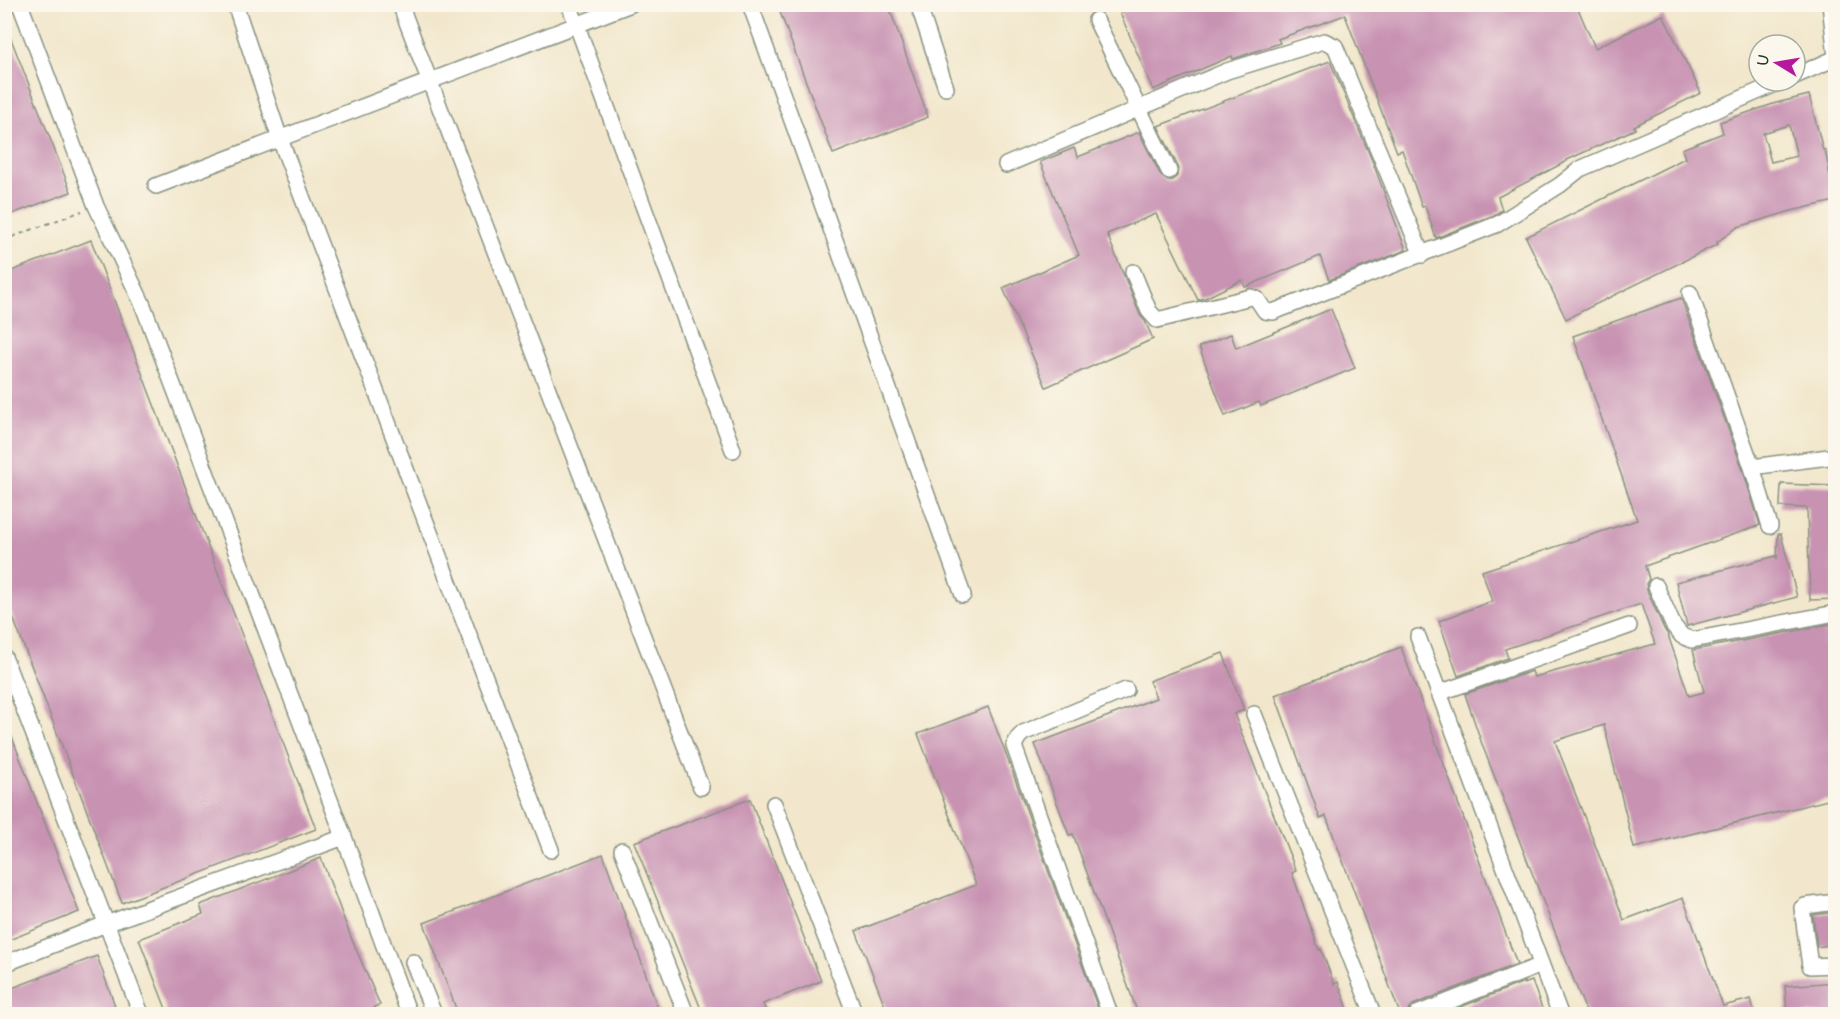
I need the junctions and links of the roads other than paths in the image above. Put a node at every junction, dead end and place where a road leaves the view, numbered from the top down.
1 (20, 4) edge
2 (235, 4) edge
3 (400, 4) edge
4 (569, 4) edge
5 (632, 4) edge
6 (750, 4) edge
7 (918, 4) edge
8 (1830, 4) edge
9 (1096, 20) dead end
10 (576, 26) junction
11 (1836, 57) edge
12 (1807, 70) edge
13 (428, 81) junction
14 (946, 88) dead end
15 (1755, 93) edge
16 (1138, 108) junction
17 (280, 139) junction
18 (1006, 165) dead end
19 (1169, 171) dead end
20 (156, 186) dead end
21 (1422, 255) junction
22 (1133, 272) dead end
23 (1690, 293) dead end
24 (733, 450) dead end
25 (1836, 456) edge
26 (1752, 467) junction
27 (1770, 526) dead end
28 (1656, 586) dead end
29 (963, 595) dead end
30 (1836, 613) edge
31 (1629, 626) dead end
32 (1419, 637) dead end
33 (4, 657) edge
34 (1126, 690) dead end
35 (1439, 693) junction
36 (1254, 714) dead end
37 (701, 787) dead end
38 (774, 804) dead end
39 (344, 837) junction
40 (551, 850) dead end
41 (622, 850) dead end
42 (1836, 902) edge
43 (106, 924) junction
44 (414, 962) dead end
45 (4, 964) edge
46 (1541, 965) junction
47 (1836, 965) edge
48 (141, 1014) edge
49 (409, 1014) edge
50 (434, 1014) edge
51 (686, 1014) edge
52 (855, 1014) edge
53 (1110, 1014) edge
54 (1372, 1014) edge
55 (1417, 1014) edge
56 (1560, 1014) edge

1 - 39 lane
2 - 17 lane
3 - 13 lane
4 - 10 lane
5 - 10 lane
6 - 29 lane
7 - 14 lane
8 - 11 lane
9 - 16 lane
10 - 13 lane
10 - 24 lane
11 - 12 lane
13 - 17 lane
13 - 37 lane
15 - 21 lane
16 - 18 lane
16 - 19 lane
16 - 21 lane
17 - 20 lane
17 - 40 lane
21 - 22 lane
23 - 26 lane
25 - 26 lane
26 - 27 lane
28 - 30 lane
31 - 35 lane
32 - 35 lane
33 - 43 lane
34 - 53 lane
35 - 46 lane
36 - 54 lane
38 - 52 lane
39 - 43 lane
39 - 49 lane
41 - 51 lane
42 - 47 lane
43 - 45 lane
43 - 48 lane
44 - 50 lane
46 - 55 lane
46 - 56 lane

